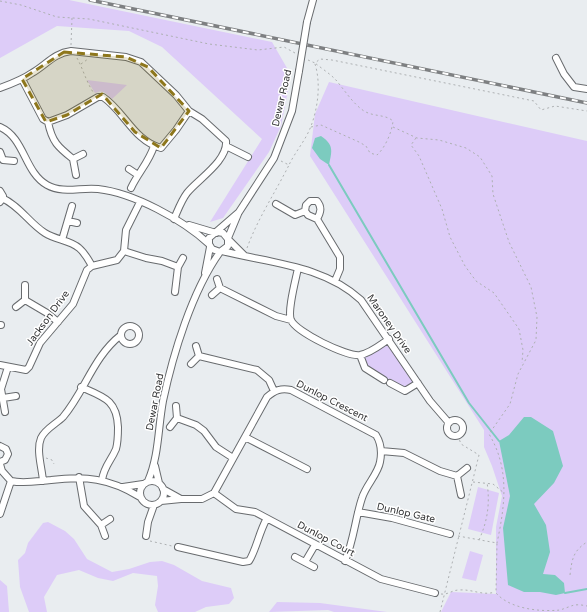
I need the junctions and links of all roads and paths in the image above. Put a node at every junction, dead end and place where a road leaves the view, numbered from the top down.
1 (313, 0) edge
2 (72, 18) dead end
3 (71, 51) junction
4 (556, 58) dead end
5 (22, 79) junction
6 (0, 88) edge
7 (587, 89) edge
8 (96, 98) junction
9 (190, 111) junction
10 (48, 122) junction
11 (311, 126) junction
12 (0, 127) edge
13 (393, 127) junction
14 (417, 138) junction
15 (154, 146) junction
16 (226, 146) junction
17 (0, 152) edge
18 (83, 154) dead end
19 (248, 157) dead end
20 (274, 158) junction
21 (73, 159) junction
22 (14, 161) dead end
23 (2, 162) edge
24 (289, 165) junction
25 (129, 169) dead end
26 (76, 175) dead end
27 (138, 175) junction
28 (131, 188) dead end
29 (0, 191) edge
30 (1, 200) edge
31 (140, 202) junction
32 (276, 204) dead end
33 (72, 206) dead end
34 (305, 211) junction
35 (238, 212) junction
36 (174, 219) junction
37 (317, 219) junction
38 (68, 221) junction
39 (77, 223) dead end
40 (185, 224) junction
41 (217, 232) junction
42 (228, 239) junction
43 (62, 240) junction
44 (209, 245) junction
45 (124, 251) junction
46 (221, 251) junction
47 (244, 254) junction
48 (183, 258) dead end
49 (92, 266) junction
50 (178, 267) junction
51 (298, 268) junction
52 (205, 275) junction
53 (217, 279) dead end
54 (335, 281) junction
55 (25, 285) dead end
56 (220, 288) junction
57 (175, 292) dead end
58 (212, 295) dead end
59 (24, 300) junction
60 (16, 307) dead end
61 (291, 320) junction
62 (58, 322) junction
63 (121, 335) dead end
64 (389, 339) junction
65 (196, 346) dead end
66 (360, 355) junction
67 (199, 356) junction
68 (191, 364) dead end
69 (522, 364) junction
70 (0, 365) edge
71 (8, 367) junction
72 (418, 383) junction
73 (81, 387) junction
74 (274, 391) junction
75 (16, 396) dead end
76 (3, 398) junction
77 (176, 406) dead end
78 (5, 412) dead end
79 (177, 418) junction
80 (449, 423) junction
81 (170, 427) dead end
82 (458, 436) junction
83 (245, 437) junction
84 (0, 446) edge
85 (381, 451) junction
86 (234, 458) junction
87 (40, 459) junction
88 (0, 463) edge
89 (54, 464) dead end
90 (155, 466) junction
91 (467, 468) dead end
92 (307, 469) dead end
93 (457, 476) junction
94 (79, 477) junction
95 (102, 480) junction
96 (11, 481) junction
97 (43, 481) junction
98 (473, 482) junction
99 (487, 482) junction
100 (146, 483) junction
101 (159, 483) junction
102 (123, 487) junction
103 (163, 489) junction
104 (214, 493) junction
105 (505, 494) junction
106 (461, 495) dead end
107 (140, 497) junction
108 (181, 499) junction
109 (161, 501) junction
110 (145, 504) junction
111 (154, 505) junction
112 (358, 512) junction
113 (0, 514) edge
114 (110, 519) dead end
115 (266, 520) junction
116 (148, 522) junction
117 (101, 525) junction
118 (450, 534) dead end
119 (105, 536) dead end
120 (146, 536) joint
121 (458, 536) junction
122 (479, 540) junction
123 (587, 542) edge
124 (497, 543) junction
125 (315, 545) junction
126 (178, 547) joint
127 (295, 557) dead end
128 (345, 561) junction
129 (305, 562) junction
130 (314, 568) dead end
131 (570, 575) dead end
132 (496, 592) junction
133 (435, 593) joint
134 (443, 595) junction
135 (587, 606) edge
136 (535, 611) edge
137 (440, 612) edge
138 (545, 612) edge

1 - 20 street, Dewar Road, bridge
2 - 3 path
3 - 5 street
3 - 8 path
3 - 9 street
4 - 7 street
5 - 6 street
5 - 10 street
8 - 10 street
8 - 15 street
9 - 15 street
9 - 16 street
10 - 21 street
11 - 13 path
11 - 13 path
11 - 24 path
12 - 31 street
13 - 14 path
14 - 69 path
14 - 69 path
15 - 27 street
16 - 19 street
16 - 36 street
17 - 23 street
18 - 21 street
20 - 24 path
20 - 35 street, Dewar Road
21 - 26 street
22 - 23 street
24 - 47 path
25 - 27 street
27 - 28 street
29 - 30 street
30 - 43 street
31 - 36 street
31 - 45 street
32 - 34 street
33 - 38 street
34 - 37 street
34 - 37 street
35 - 41 street, Dewar Road
35 - 42 street, Dewar Road
36 - 40 street
37 - 54 street
38 - 39 street
38 - 43 street
40 - 41 street
40 - 44 street
41 - 42 street
41 - 44 street
42 - 46 street
42 - 47 street, Maroney Drive
43 - 49 street
44 - 46 street
44 - 52 street, Dewar Road
45 - 49 street
45 - 50 street
46 - 47 street, Maroney Drive
46 - 52 street, Dewar Road
47 - 51 street, Maroney Drive
48 - 50 street
49 - 62 street, Jackson Drive
50 - 57 street
51 - 54 street, Maroney Drive
51 - 61 street
52 - 90 street, Dewar Road
53 - 56 street
54 - 64 street, Maroney Drive
55 - 59 street
56 - 58 street
56 - 61 street
59 - 60 street
59 - 62 street
61 - 66 street
62 - 71 street, Jackson Drive
63 - 73 street
64 - 66 street
64 - 72 street, Maroney Drive
65 - 67 street
66 - 72 street
67 - 68 street
67 - 74 street
69 - 105 path
70 - 71 street, Jackson Drive
71 - 76 street
72 - 80 street, Maroney Drive
73 - 87 street
73 - 95 street
74 - 83 street
74 - 85 street, Dunlop Crescent
75 - 76 street
76 - 78 street
77 - 79 street
79 - 81 street
79 - 86 street
80 - 82 street
80 - 82 street
82 - 98 path
83 - 86 street
83 - 92 street
84 - 88 street
85 - 93 street
85 - 112 street
86 - 104 street
87 - 89 path
87 - 97 street
88 - 96 street
90 - 100 street, Dewar Road
90 - 101 street, Dewar Road
91 - 93 street
93 - 106 street
94 - 95 street
94 - 97 street
94 - 117 street
95 - 102 street
96 - 97 street
96 - 113 street
98 - 99 path
98 - 121 path
99 - 105 path
99 - 122 path
100 - 101 street
100 - 102 street
100 - 107 street
101 - 103 street
102 - 107 street
103 - 108 street
103 - 109 street
104 - 108 street
104 - 115 street, Dunlop Court
105 - 124 path
107 - 110 street
108 - 109 street
109 - 111 street
110 - 111 street
110 - 116 street
111 - 116 street
112 - 118 street, Dunlop Gate
112 - 128 street
114 - 117 street
115 - 125 street, Dunlop Court
115 - 126 street
116 - 120 street
117 - 119 street
120 - 126 path
121 - 122 path
121 - 134 path
122 - 124 path
123 - 131 path
124 - 132 path
125 - 128 street, Dunlop Court
125 - 129 street
127 - 129 street
128 - 133 street, Dunlop Court
129 - 130 street
132 - 134 path
132 - 136 path
133 - 134 path
134 - 137 path
135 - 138 path
136 - 138 path

